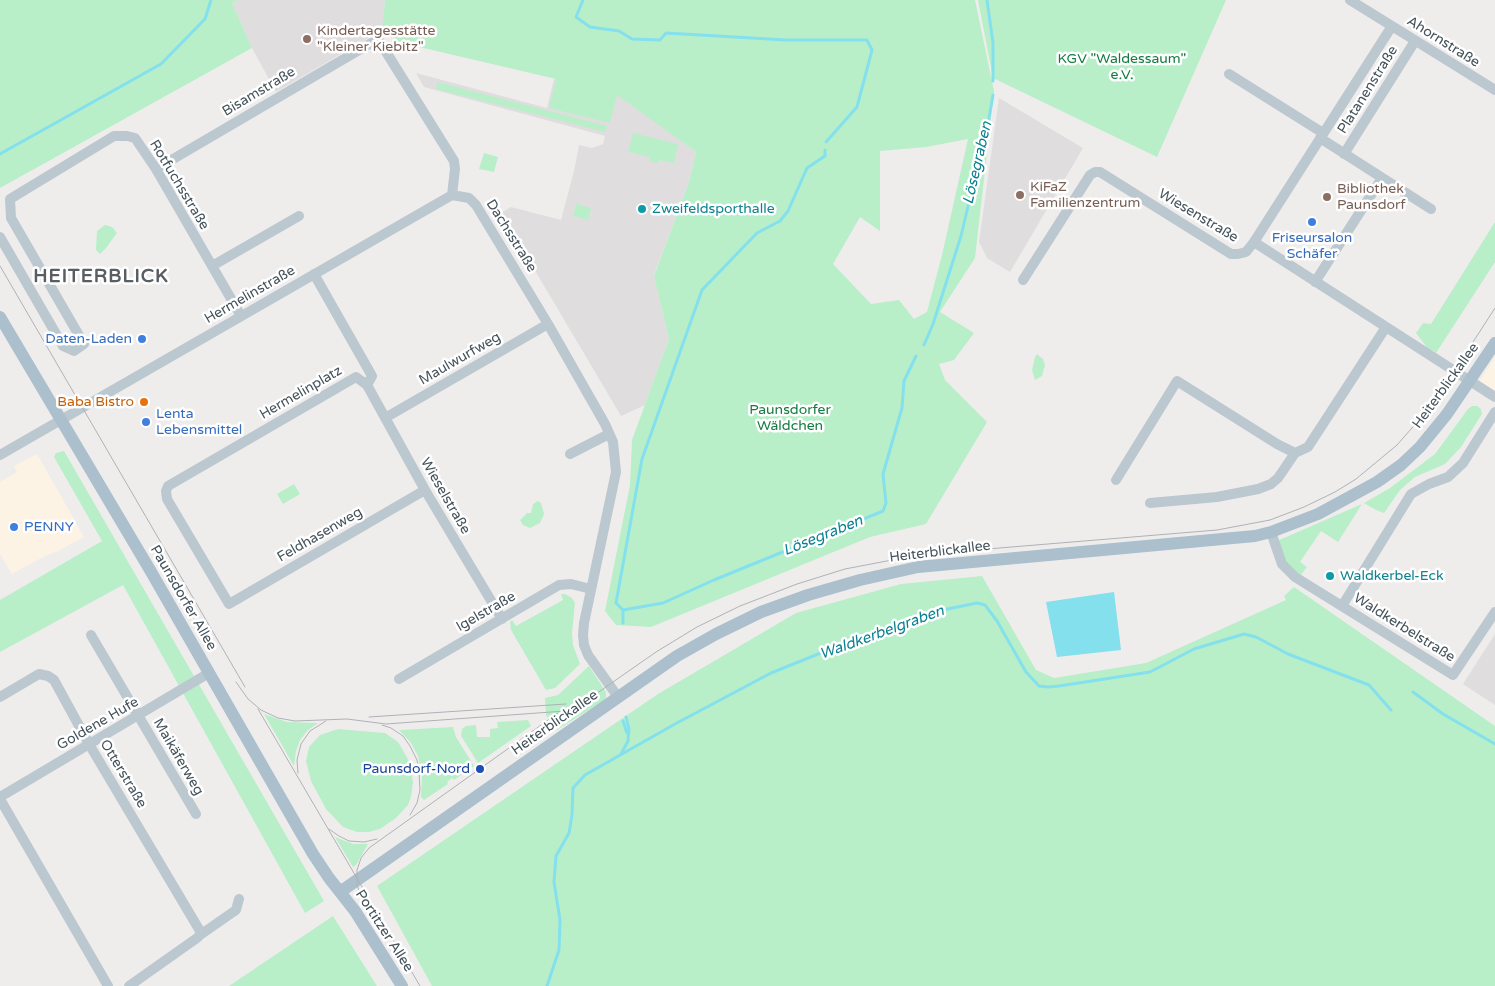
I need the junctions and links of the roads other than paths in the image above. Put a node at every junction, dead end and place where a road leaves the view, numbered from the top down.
1 (1350, 0) edge
2 (1364, 3) edge
3 (1392, 26) junction
4 (1415, 41) junction
5 (1229, 74) dead end
6 (1495, 90) edge
7 (1321, 136) junction
8 (1344, 154) junction
9 (156, 169) junction
10 (1382, 178) junction
11 (452, 195) junction
12 (10, 199) junction
13 (0, 204) edge
14 (1431, 209) dead end
15 (299, 216) dead end
16 (0, 237) edge
17 (1254, 242) junction
18 (212, 266) junction
19 (314, 274) junction
20 (1023, 280) dead end
21 (1315, 282) junction
22 (240, 316) junction
23 (0, 317) edge
24 (548, 324) junction
25 (1386, 327) junction
26 (1495, 343) edge
27 (1470, 382) junction
28 (367, 386) junction
29 (1495, 397) edge
30 (1495, 412) edge
31 (385, 418) junction
32 (61, 419) junction
33 (609, 434) junction
34 (1295, 453) junction
35 (570, 454) dead end
36 (0, 455) edge
37 (1116, 480) dead end
38 (425, 490) junction
39 (1150, 503) dead end
40 (1271, 532) junction
41 (592, 589) junction
42 (229, 604) joint
43 (1342, 606) junction
44 (1495, 612) edge
45 (502, 619) junction
46 (91, 635) dead end
47 (209, 674) junction
48 (399, 679) dead end
49 (0, 697) edge
50 (618, 697) junction
51 (139, 716) junction
52 (89, 744) junction
53 (0, 798) edge
54 (196, 814) dead end
55 (340, 892) junction
56 (239, 899) dead end
57 (200, 935) junction
58 (108, 986) edge
59 (129, 986) edge
60 (402, 986) edge

1 - 2 street, Ahornstraße
2 - 3 street, Ahornstraße
3 - 4 street, Ahornstraße
3 - 7 street, Platanenstraße
4 - 6 street, Ahornstraße
4 - 8 street, Platanenstraße
5 - 7 street, Platanenstraße
7 - 8 street, Platanenstraße
7 - 17 street, Platanenstraße
8 - 10 street, Platanenstraße
9 - 11 street, Bisamstraße
9 - 12 street, Rotfuchsstraße
9 - 18 street, Rotfuchsstraße
10 - 14 street, Platanenstraße
10 - 21 street
11 - 19 street, Hermelinstraße
11 - 24 street, Dachsstraße
12 - 13 street, Rotfuchsstraße
12 - 16 street
15 - 18 street
17 - 20 street, Wiesenstraße
17 - 21 street, Wiesenstraße
18 - 22 street, Rotfuchsstraße
19 - 22 street, Hermelinstraße
19 - 28 street
21 - 25 street, Wiesenstraße
22 - 32 street, Hermelinstraße
23 - 32 main road, Paunsdorfer Allee
24 - 31 street, Maulwurfweg
24 - 33 street, Dachsstraße
25 - 27 street, Wiesenstraße
25 - 34 street
26 - 27 main road, Heiterblickallee
27 - 29 street, Wiesenstraße
27 - 40 main road, Heiterblickallee
28 - 31 street, Wieselstraße
28 - 42 street, Hermelinplatz
30 - 43 street
31 - 38 street, Wieselstraße
32 - 36 street
32 - 47 main road, Paunsdorfer Allee
33 - 35 street
33 - 41 street, Dachsstraße
34 - 37 street
34 - 39 street
38 - 42 street, Feldhasenweg
38 - 45 street, Wieselstraße
40 - 43 street, Waldkerbelstraße
40 - 50 main road, Heiterblickallee
41 - 45 street, Igelstraße
41 - 50 street, Dachsstraße
43 - 44 street, Waldkerbelstraße
45 - 48 street, Igelstraße
46 - 51 street, Maikäferweg
47 - 51 street, Goldene Hufe
47 - 55 main road, Paunsdorfer Allee
49 - 52 street, Otterstraße
50 - 55 main road, Heiterblickallee
51 - 52 street, Goldene Hufe
51 - 54 street, Maikäferweg
52 - 53 street, Goldene Hufe
52 - 57 street, Otterstraße
53 - 58 street
55 - 60 main road, Portitzer Allee
56 - 57 street
57 - 59 street

